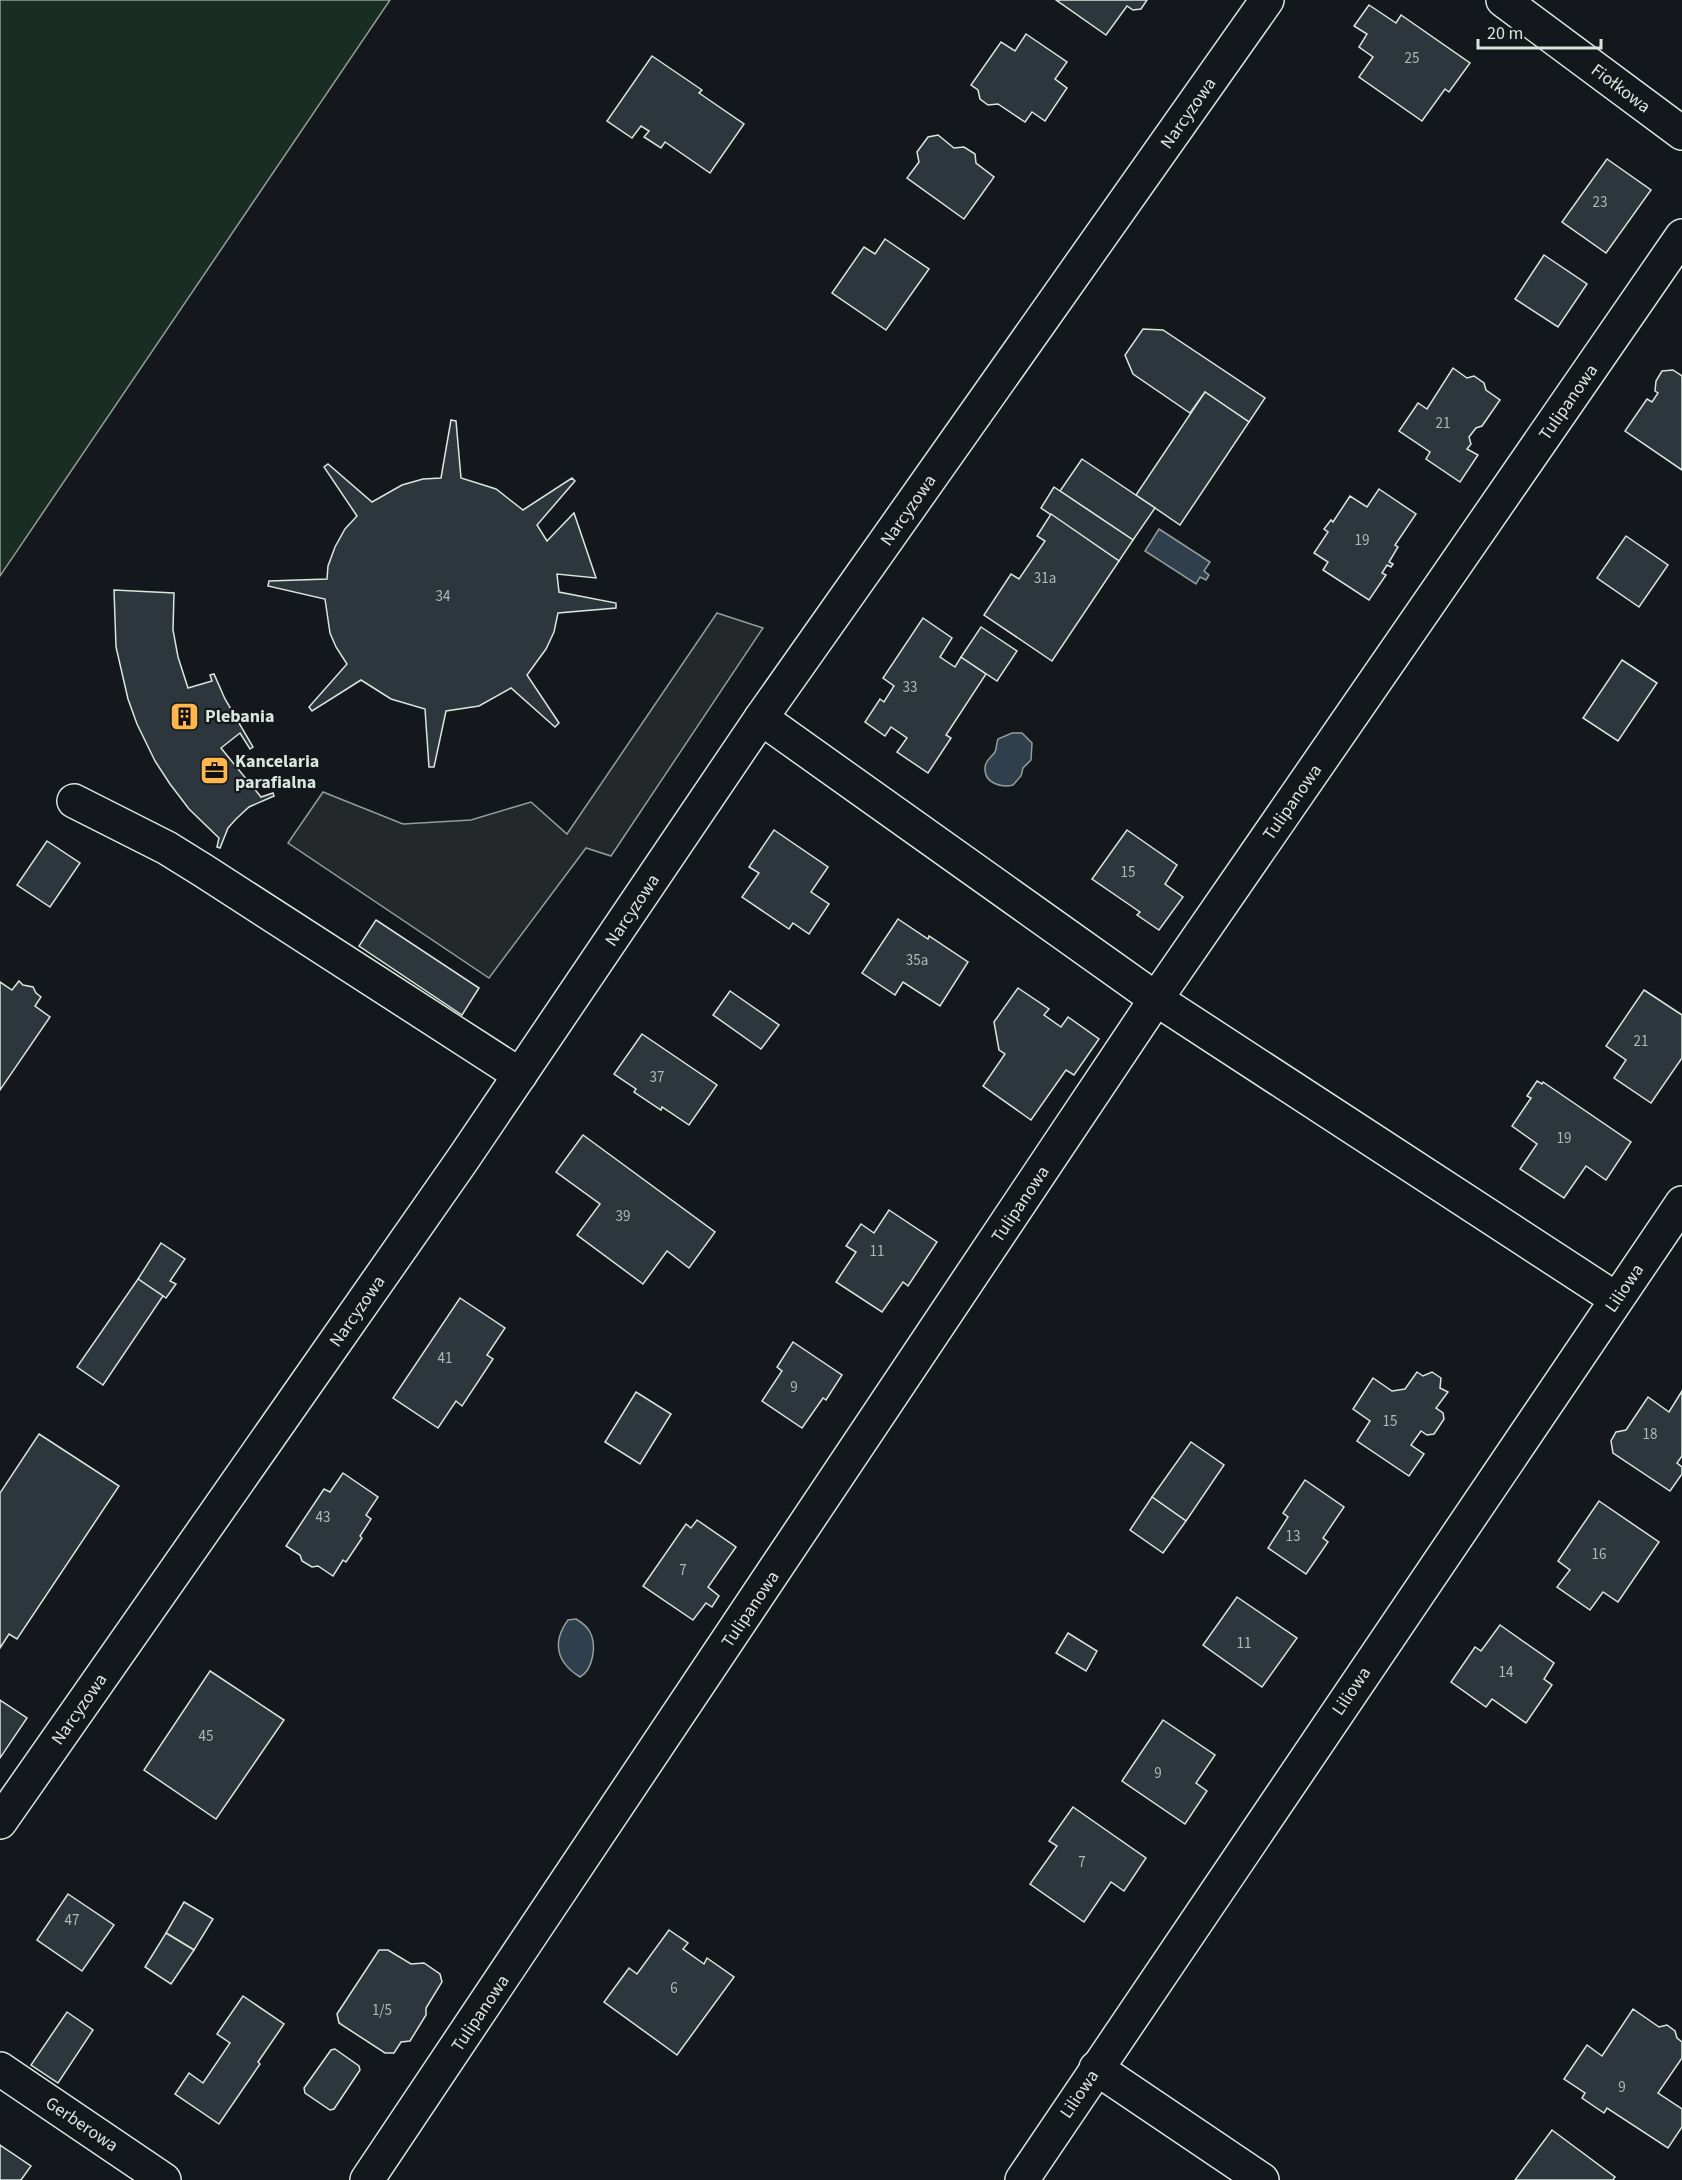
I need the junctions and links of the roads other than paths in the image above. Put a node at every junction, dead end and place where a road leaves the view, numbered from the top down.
1 (1267, 0) edge
2 (1503, 0) edge
3 (1682, 133) edge
4 (1682, 236) edge
5 (761, 718) junction
6 (74, 801) dead end
7 (1156, 999) junction
8 (520, 1075) junction
9 (1682, 1203) edge
10 (1616, 1299) junction
11 (0, 1822) edge
12 (0, 2068) edge
13 (1096, 2068) junction
14 (164, 2180) edge
15 (367, 2180) edge
16 (1022, 2180) edge
17 (1262, 2180) edge

1 - 5 street, Narcyzowa
2 - 3 street, Fiołkowa
4 - 7 street, Tulipanowa
5 - 7 street
5 - 8 street, Narcyzowa
6 - 8 street
7 - 10 street
7 - 15 street, Tulipanowa
8 - 11 street, Narcyzowa
9 - 10 street, Liliowa
10 - 13 street, Liliowa
12 - 14 street, Gerberowa
13 - 16 street, Liliowa
13 - 17 street

